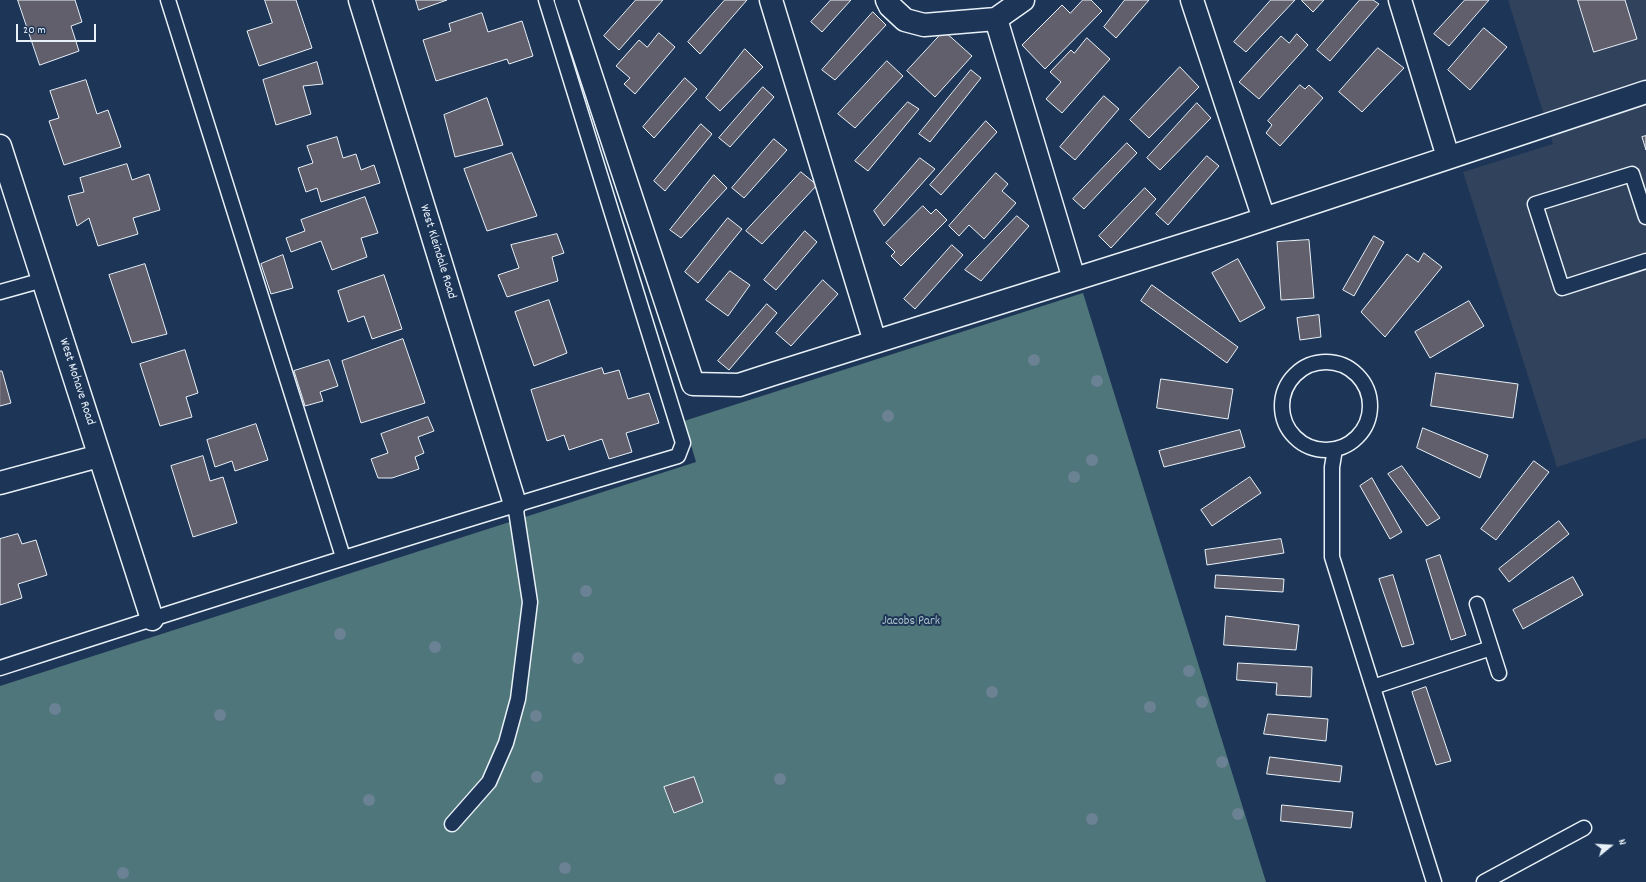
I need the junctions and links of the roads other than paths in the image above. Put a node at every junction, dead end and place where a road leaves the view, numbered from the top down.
1 (168, 0) edge
2 (360, 0) edge
3 (546, 0) edge
4 (566, 0) edge
5 (771, 0) edge
6 (887, 0) edge
7 (1022, 0) edge
8 (1192, 0) edge
9 (1400, 0) edge
10 (996, 19) junction
11 (1646, 92) edge
12 (0, 146) edge
13 (1448, 157) junction
14 (1646, 217) edge
15 (1264, 219) junction
16 (1646, 261) edge
17 (1074, 279) junction
18 (43, 280) junction
19 (0, 292) edge
20 (875, 342) junction
21 (1335, 450) junction
22 (99, 456) junction
23 (0, 483) edge
24 (515, 504) junction
25 (343, 557) junction
26 (1477, 604) dead end
27 (152, 619) junction
28 (1491, 648) junction
29 (0, 668) edge
30 (1499, 673) dead end
31 (1374, 687) junction
32 (452, 824) dead end
33 (1584, 828) dead end
34 (1434, 882) edge
35 (1484, 882) edge

1 - 25 lane
2 - 24 street, West Kleindale Road
3 - 24 lane
4 - 20 street
5 - 20 street
6 - 10 street
7 - 10 street
8 - 15 street
9 - 13 street
10 - 17 street
11 - 13 street
12 - 18 street, West Mohave Road
13 - 15 street
14 - 16 lane
15 - 17 street
17 - 20 street
18 - 19 lane
18 - 22 street, West Mohave Road
21 - 21 lane
21 - 31 lane
22 - 23 street
22 - 27 street, West Mohave Road
24 - 25 lane
24 - 32 lane
25 - 27 lane
26 - 28 lane
27 - 29 lane
28 - 30 lane
28 - 31 lane
31 - 34 lane
33 - 35 lane

